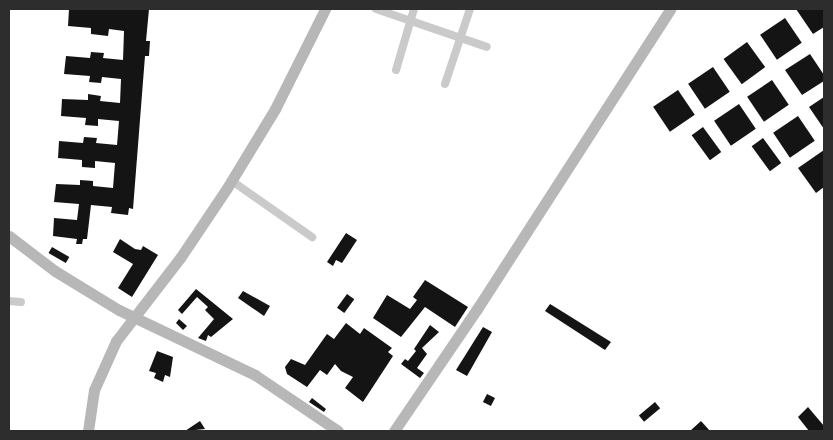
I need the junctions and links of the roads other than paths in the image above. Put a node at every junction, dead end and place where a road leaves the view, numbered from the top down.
1 (325, 9) edge
2 (376, 9) edge
3 (414, 9) edge
4 (470, 9) edge
5 (670, 9) edge
6 (410, 22) junction
7 (460, 37) junction
8 (487, 47) dead end
9 (396, 70) dead end
10 (445, 84) dead end
11 (232, 181) junction
12 (9, 236) edge
13 (312, 237) dead end
14 (9, 302) edge
15 (21, 302) dead end
16 (133, 318) junction
17 (88, 431) edge
18 (338, 431) edge
19 (394, 431) edge

1 - 11 street
2 - 6 street
3 - 6 street
4 - 7 street
5 - 19 street
6 - 7 street
6 - 9 street
7 - 8 street
7 - 10 street
11 - 13 street
11 - 16 street
12 - 16 street
14 - 15 street
16 - 17 street
16 - 18 street

